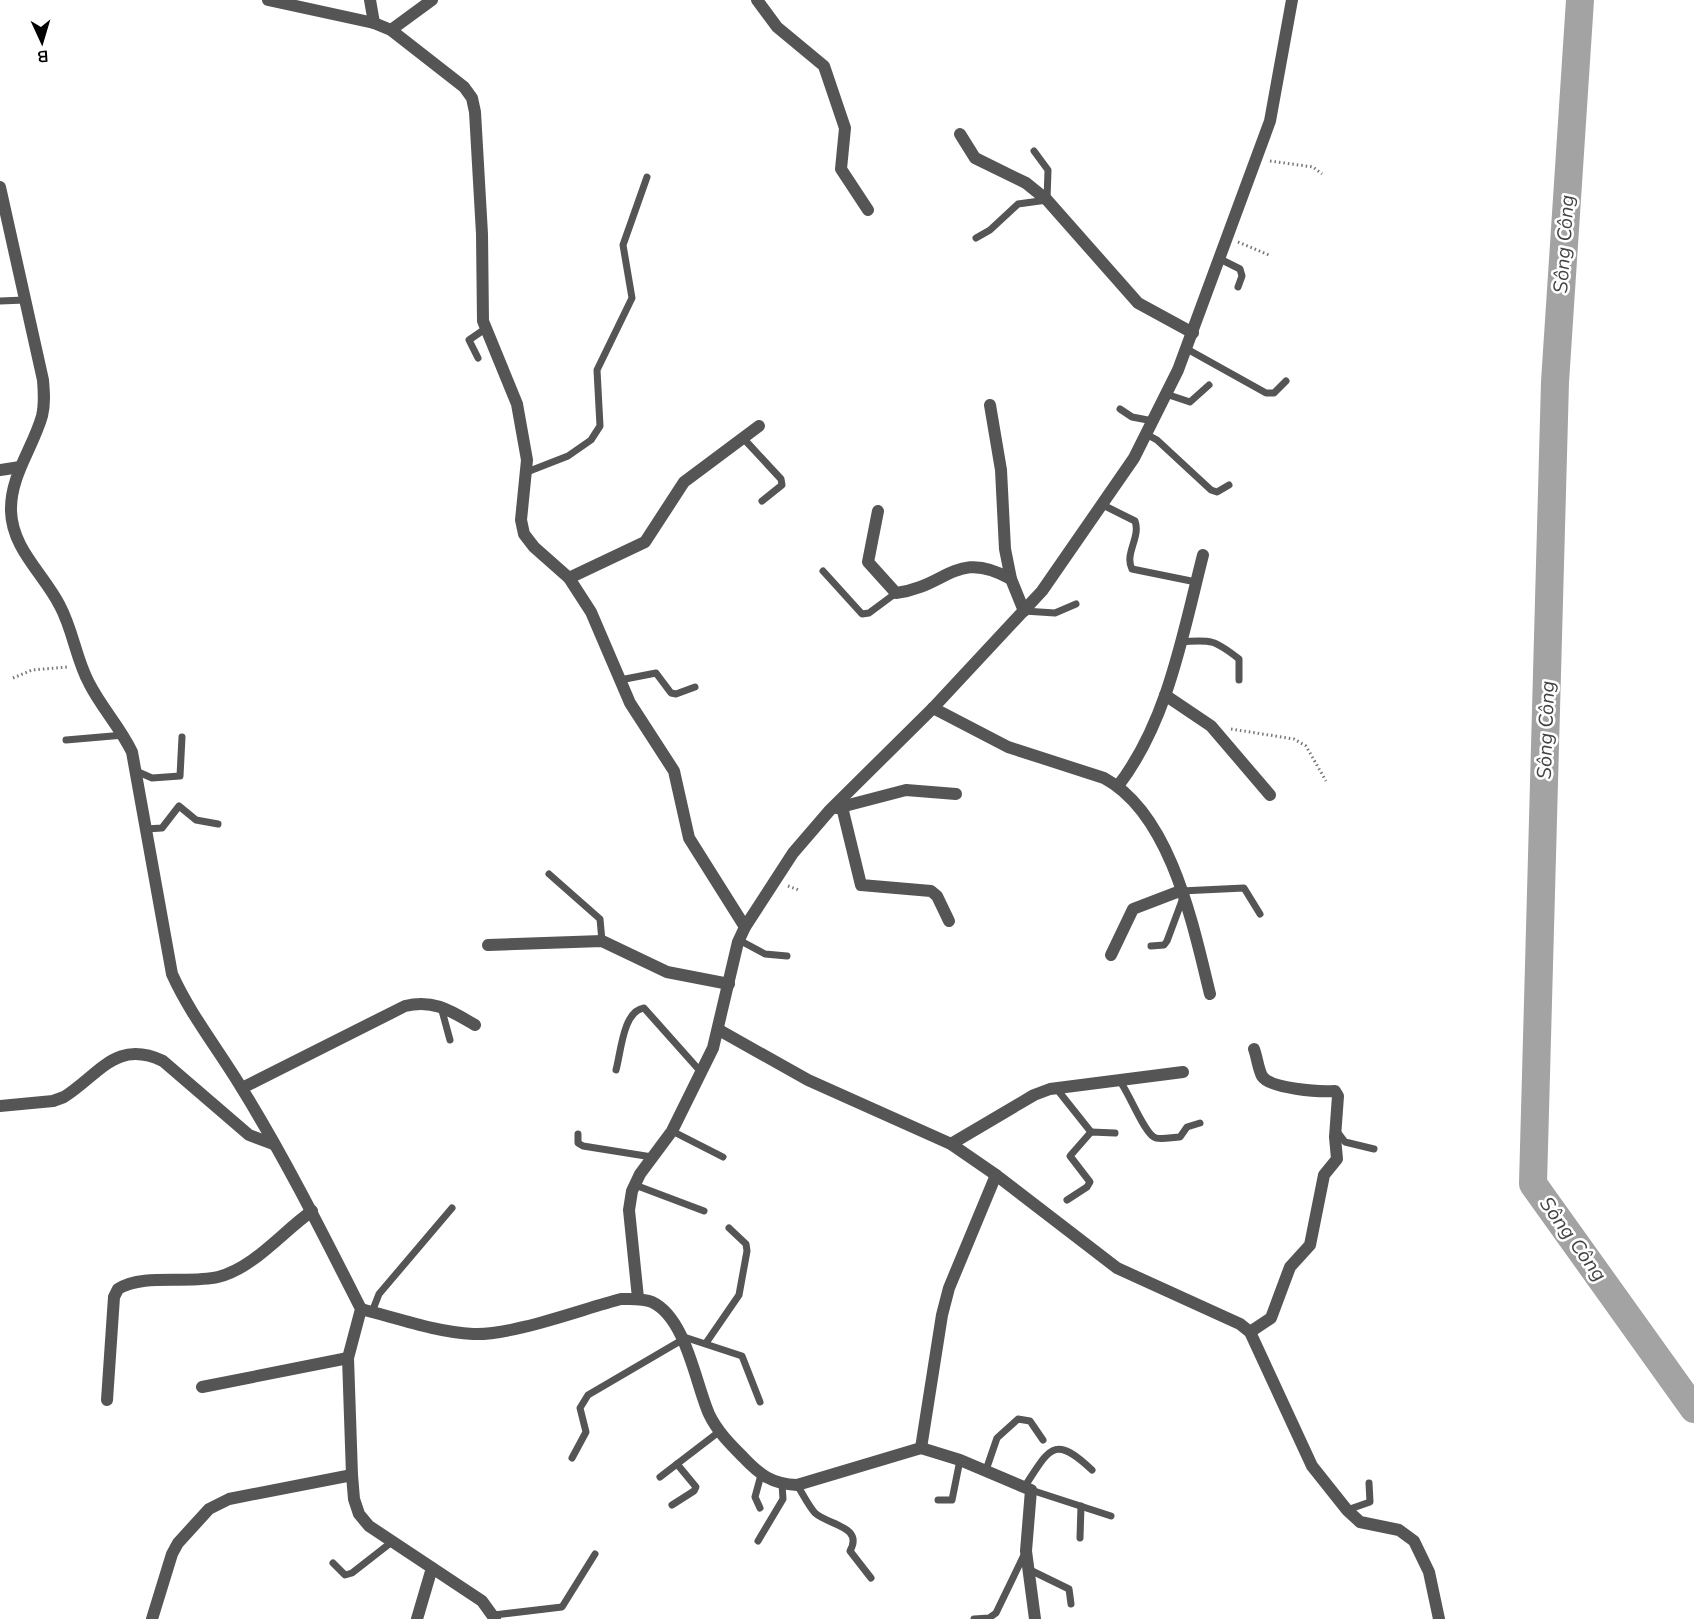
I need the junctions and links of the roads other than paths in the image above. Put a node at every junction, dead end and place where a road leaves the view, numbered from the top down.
1 (268, 0) edge
2 (370, 0) edge
3 (432, 0) edge
4 (757, 0) edge
5 (1292, 0) edge
6 (374, 23) junction
7 (391, 30) junction
8 (960, 134) dead end
9 (1034, 151) dead end
10 (647, 177) dead end
11 (0, 187) edge
12 (1047, 200) junction
13 (868, 210) dead end
14 (976, 238) dead end
15 (1220, 259) junction
16 (1238, 287) dead end
17 (26, 300) junction
18 (0, 301) edge
19 (485, 328) junction
20 (1193, 333) junction
21 (1187, 349) junction
22 (478, 358) dead end
23 (1286, 381) dead end
24 (1209, 385) dead end
25 (1166, 394) junction
26 (990, 405) dead end
27 (1120, 409) dead end
28 (1153, 421) junction
29 (759, 426) dead end
30 (1146, 434) junction
31 (743, 438) junction
32 (21, 467) junction
33 (0, 470) edge
34 (527, 472) junction
35 (1229, 485) dead end
36 (762, 501) dead end
37 (1102, 505) junction
38 (878, 511) dead end
39 (1203, 555) dead end
40 (823, 571) dead end
41 (569, 578) junction
42 (1011, 579) junction
43 (1196, 582) junction
44 (896, 593) junction
45 (1076, 604) dead end
46 (1024, 611) junction
47 (1180, 642) junction
48 (620, 680) junction
49 (1239, 680) dead end
50 (695, 687) dead end
51 (1166, 696) junction
52 (933, 708) junction
53 (124, 735) junction
54 (182, 736) dead end
55 (66, 740) dead end
56 (136, 771) junction
57 (1118, 786) junction
58 (956, 794) dead end
59 (1270, 795) dead end
60 (842, 807) junction
61 (830, 810) junction
62 (218, 824) dead end
63 (146, 829) junction
64 (549, 874) dead end
65 (1182, 895) junction
66 (1260, 914) dead end
67 (949, 921) dead end
68 (745, 927) junction
69 (739, 940) junction
70 (602, 941) junction
71 (488, 945) dead end
72 (1152, 946) dead end
73 (1111, 955) dead end
74 (787, 956) dead end
75 (729, 984) junction
76 (1210, 994) dead end
77 (441, 1005) junction
78 (475, 1025) dead end
79 (720, 1030) junction
80 (450, 1040) dead end
81 (1254, 1049) dead end
82 (616, 1070) dead end
83 (701, 1072) junction
84 (1183, 1072) dead end
85 (1119, 1080) junction
86 (242, 1088) junction
87 (1056, 1088) junction
88 (0, 1106) edge
89 (1200, 1123) dead end
90 (1336, 1130) junction
91 (672, 1131) junction
92 (1091, 1132) junction
93 (1115, 1133) dead end
94 (578, 1134) dead end
95 (273, 1144) junction
96 (951, 1144) junction
97 (1374, 1149) dead end
98 (652, 1157) junction
99 (723, 1157) dead end
100 (996, 1175) junction
101 (634, 1185) junction
102 (1067, 1200) dead end
103 (452, 1208) dead end
104 (312, 1211) junction
105 (704, 1211) dead end
106 (729, 1228) dead end
107 (638, 1298) junction
108 (366, 1310) junction
109 (1250, 1332) junction
110 (681, 1338) junction
111 (706, 1343) junction
112 (348, 1358) junction
113 (201, 1387) dead end
114 (107, 1400) dead end
115 (760, 1402) dead end
116 (720, 1431) junction
117 (1043, 1440) dead end
118 (921, 1448) junction
119 (572, 1458) dead end
120 (960, 1460) junction
121 (677, 1464) junction
122 (986, 1470) junction
123 (1092, 1470) dead end
124 (352, 1475) junction
125 (762, 1475) junction
126 (660, 1478) dead end
127 (1369, 1483) dead end
128 (782, 1484) junction
129 (797, 1485) junction
130 (1028, 1488) junction
131 (938, 1500) dead end
132 (672, 1505) dead end
133 (1081, 1506) junction
134 (760, 1508) dead end
135 (1347, 1510) junction
136 (1111, 1516) dead end
137 (1080, 1538) dead end
138 (393, 1541) junction
139 (758, 1541) dead end
140 (1026, 1551) junction
141 (595, 1554) dead end
142 (333, 1563) dead end
143 (432, 1568) junction
144 (1028, 1569) junction
145 (871, 1578) dead end
146 (1071, 1604) dead end
147 (495, 1617) edge
148 (152, 1619) edge
149 (417, 1619) edge
150 (974, 1619) edge
151 (1035, 1619) edge
152 (1439, 1619) edge

1 - 6 street
2 - 6 street
3 - 7 street
4 - 13 street
5 - 15 street
6 - 7 street
7 - 19 street
8 - 12 street
9 - 12 lane
10 - 34 lane
11 - 17 street
12 - 14 lane
12 - 20 street
15 - 16 lane
15 - 20 street
17 - 18 lane
17 - 32 street
19 - 22 lane
19 - 34 street
20 - 21 street
21 - 23 lane
21 - 25 street
24 - 25 lane
25 - 28 street
26 - 42 street
27 - 28 lane
28 - 30 street
29 - 31 street
30 - 35 lane
30 - 37 street
31 - 36 lane
31 - 41 street
32 - 33 street
32 - 53 street
34 - 41 street
37 - 43 lane
37 - 46 street
38 - 44 street
39 - 43 street
40 - 44 lane
41 - 48 street
42 - 44 street
42 - 46 street
43 - 47 street
45 - 46 lane
46 - 52 street
47 - 49 lane
47 - 51 street
48 - 50 lane
48 - 68 street
51 - 57 street
51 - 59 street
52 - 57 street
52 - 61 street
53 - 55 lane
53 - 56 street
54 - 56 lane
56 - 63 street
57 - 65 street
58 - 60 street
60 - 61 street
60 - 67 street
61 - 68 street
62 - 63 lane
63 - 86 street
64 - 70 lane
65 - 66 lane
65 - 72 lane
65 - 73 street
65 - 76 street
68 - 69 street
69 - 74 lane
69 - 75 street
70 - 71 street
70 - 75 street
75 - 79 street
77 - 78 street
77 - 80 lane
77 - 86 street
79 - 83 street
79 - 96 street
81 - 90 street
82 - 83 lane
83 - 91 street
84 - 85 street
85 - 87 street
85 - 89 lane
86 - 95 street
87 - 92 lane
87 - 96 street
88 - 95 street
90 - 97 lane
90 - 109 street
91 - 98 street
91 - 99 lane
92 - 93 lane
92 - 102 lane
94 - 98 lane
95 - 104 street
96 - 100 street
98 - 101 street
100 - 109 street
100 - 118 street
101 - 105 lane
101 - 107 street
103 - 108 lane
104 - 108 street
104 - 114 street
106 - 111 lane
107 - 108 street
107 - 110 street
108 - 112 street
109 - 135 street
110 - 111 lane
110 - 116 street
110 - 119 lane
111 - 115 lane
112 - 113 street
112 - 124 street
116 - 121 lane
116 - 125 street
117 - 122 lane
118 - 120 street
118 - 129 street
120 - 122 street
120 - 131 lane
121 - 126 lane
121 - 132 lane
122 - 130 street
123 - 130 lane
124 - 138 street
124 - 148 street
125 - 128 street
125 - 134 lane
127 - 135 lane
128 - 129 street
128 - 139 lane
129 - 145 lane
130 - 133 lane
130 - 140 street
133 - 136 lane
133 - 137 lane
135 - 152 street
138 - 142 lane
138 - 143 street
140 - 144 street
140 - 150 lane
141 - 147 lane
143 - 147 street
143 - 149 street
144 - 146 lane
144 - 151 street

